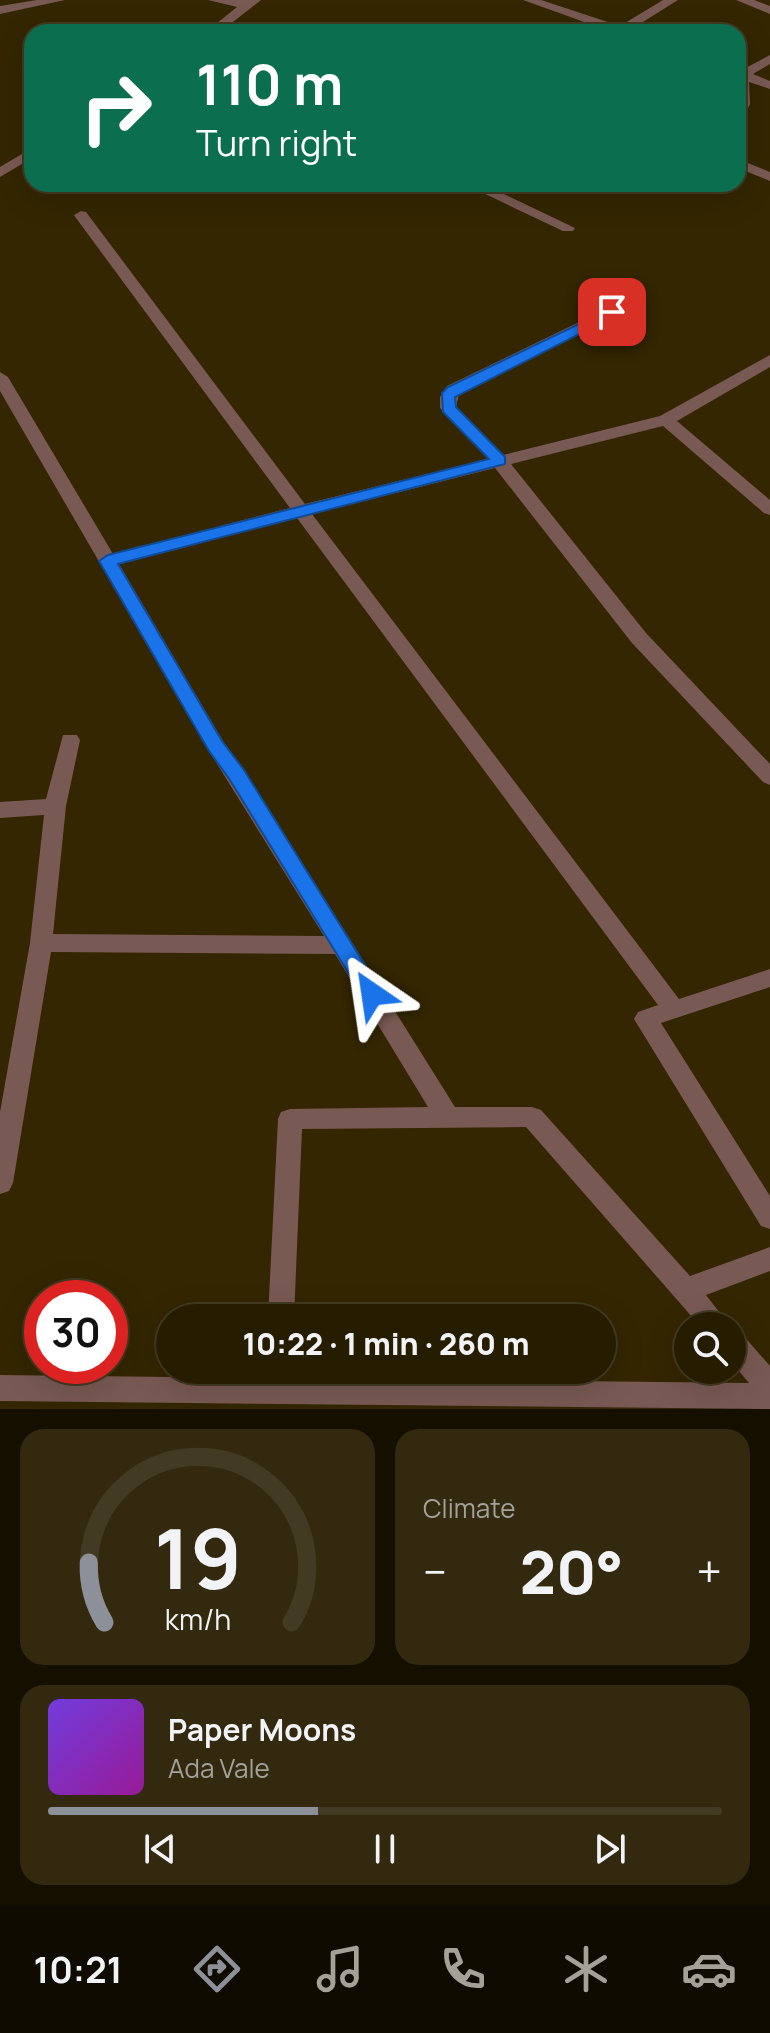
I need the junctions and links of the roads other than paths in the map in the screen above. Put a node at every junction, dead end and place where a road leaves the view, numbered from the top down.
1 (59, 0) edge
2 (214, 0) edge
3 (529, 0) edge
4 (672, 0) edge
5 (742, 0) edge
6 (251, 3) edge
7 (0, 10) edge
8 (770, 10) edge
9 (223, 24) edge
10 (599, 24) edge
11 (631, 24) edge
12 (770, 59) edge
13 (746, 73) edge
14 (746, 76) edge
15 (770, 85) edge
16 (24, 157) edge
17 (746, 166) edge
18 (0, 173) edge
19 (770, 177) edge
20 (489, 192) edge
21 (81, 215) dead end
22 (568, 228) dead end
23 (612, 312) dead end
24 (770, 360) edge
25 (0, 377) edge
26 (666, 420) junction
27 (499, 461) junction
28 (770, 509) edge
29 (301, 511) junction
30 (108, 561) junction
31 (70, 740) dead end
32 (770, 777) edge
33 (55, 806) junction
34 (0, 810) edge
35 (41, 943) junction
36 (342, 945) junction
37 (770, 978) edge
38 (674, 1009) junction
39 (6, 1113) edge
40 (448, 1118) junction
41 (0, 1183) edge
42 (770, 1218) edge
43 (770, 1259) edge
44 (686, 1290) junction
45 (282, 1304) edge
46 (705, 1312) edge
47 (746, 1359) edge
48 (156, 1384) edge
49 (401, 1384) edge
50 (770, 1386) edge
51 (0, 1388) edge
52 (770, 1396) edge

1 - 7 street
2 - 6 street
3 - 10 street
4 - 11 street
5 - 8 street
6 - 9 street
12 - 13 street
14 - 15 street
16 - 18 street
17 - 19 street
20 - 22 street
21 - 29 street
23 - 27 street
24 - 26 street
25 - 30 street
26 - 27 street
26 - 28 street
27 - 29 street
27 - 32 street
29 - 30 street
29 - 38 street
30 - 36 street
31 - 33 street
33 - 34 street
33 - 35 street
35 - 36 street
35 - 39 street
36 - 40 street
37 - 38 street
38 - 42 street
39 - 41 street
40 - 44 street
40 - 45 street
43 - 44 street
44 - 46 street
47 - 50 street
48 - 51 street
49 - 52 street

